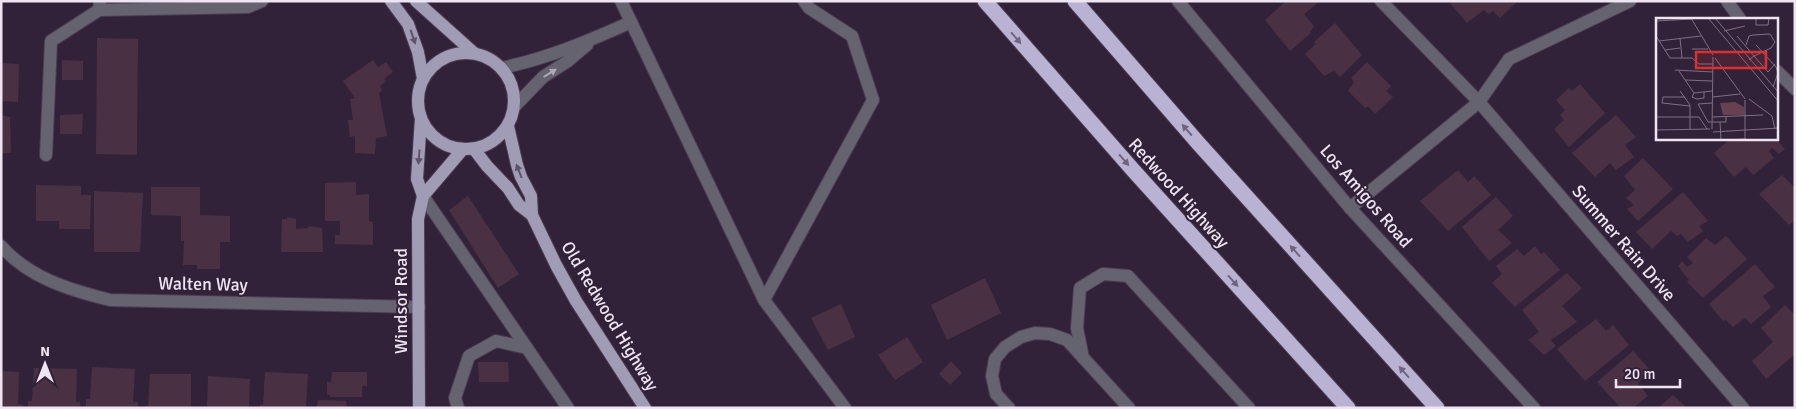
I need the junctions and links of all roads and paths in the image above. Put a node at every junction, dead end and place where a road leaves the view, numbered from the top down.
1 (262, 1) edge
2 (391, 1) edge
3 (416, 1) edge
4 (621, 1) edge
5 (804, 1) edge
6 (985, 1) edge
7 (1075, 1) edge
8 (1178, 1) edge
9 (1381, 1) edge
10 (1630, 1) edge
11 (1727, 1) edge
12 (100, 6) edge
13 (1739, 18) edge
14 (631, 22) junction
15 (592, 40) junction
16 (474, 53) junction
17 (500, 68) junction
18 (1778, 72) edge
19 (423, 79) junction
20 (1795, 89) edge
21 (1479, 102) junction
22 (515, 106) junction
23 (421, 118) junction
24 (508, 126) junction
25 (468, 149) junction
26 (46, 155) dead end
27 (423, 196) junction
28 (1350, 208) junction
29 (532, 215) junction
30 (1, 246) edge
31 (764, 300) junction
32 (419, 307) junction
33 (527, 348) junction
34 (1083, 358) junction
35 (419, 408) edge
36 (458, 408) edge
37 (568, 408) edge
38 (645, 408) edge
39 (846, 408) edge
40 (1009, 408) edge
41 (1129, 408) edge
42 (1249, 408) edge
43 (1348, 408) edge
44 (1437, 408) edge
45 (1534, 408) edge
46 (1743, 408) edge

1 - 12 street
2 -> 19 main road
3 - 16 main road
4 - 14 street
5 - 31 street
6 -> 43 highway, Redwood Highway
44 -> 7 highway
8 - 28 street, Los Amigos Road
9 - 21 street, Summer Rain Drive
10 - 21 street
11 - 13 street
12 - 26 street
14 - 15 street
14 - 31 street
15 - 17 street
22 -> 15 street
16 - 17 main road
16 - 19 main road
17 - 22 main road
18 - 20 street
19 - 23 main road
21 - 28 street
21 - 46 street, Summer Rain Drive
22 - 24 main road
23 - 25 main road
23 -> 27 main road, Windsor Road
24 - 25 main road
29 -> 24 main road, Old Redwood Highway
25 - 27 main road, Windsor Road
25 - 29 main road, Old Redwood Highway
27 - 32 main road, Windsor Road
27 - 33 street
28 - 45 street, Los Amigos Road
29 - 38 main road, Old Redwood Highway
30 - 32 street, Walten Way
31 - 39 street
32 - 35 main road, Windsor Road
33 - 36 street
33 - 37 street
34 - 40 street
34 - 41 street
34 - 42 street

